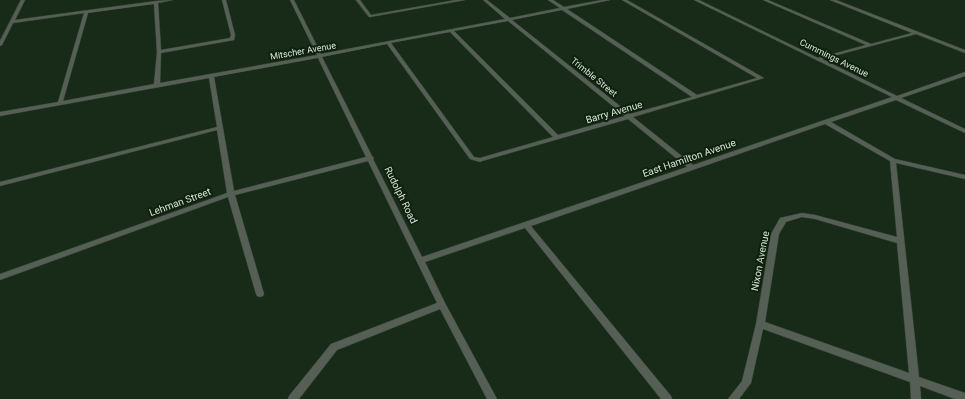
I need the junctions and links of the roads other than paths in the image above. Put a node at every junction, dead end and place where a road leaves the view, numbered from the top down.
1 (22, 0) edge
2 (171, 0) edge
3 (224, 0) edge
4 (292, 0) edge
5 (358, 0) edge
6 (463, 0) edge
7 (485, 0) edge
8 (550, 0) edge
9 (608, 0) edge
10 (624, 0) edge
11 (696, 0) edge
12 (765, 0) edge
13 (832, 0) edge
14 (156, 2) junction
15 (564, 9) junction
16 (86, 12) junction
17 (510, 19) junction
18 (12, 22) junction
19 (451, 31) junction
20 (916, 33) junction
21 (388, 43) junction
22 (0, 45) edge
23 (870, 45) junction
24 (159, 52) junction
25 (965, 52) edge
26 (319, 56) junction
27 (818, 60) junction
28 (965, 74) edge
29 (211, 76) junction
30 (157, 86) junction
31 (696, 97) junction
32 (896, 98) junction
33 (60, 104) junction
34 (0, 114) edge
35 (630, 116) junction
36 (826, 122) junction
37 (219, 128) junction
38 (965, 131) edge
39 (557, 138) junction
40 (371, 158) junction
41 (893, 160) junction
42 (691, 167) junction
43 (965, 177) edge
44 (0, 184) edge
45 (231, 194) junction
46 (526, 224) junction
47 (901, 241) junction
48 (420, 260) junction
49 (0, 277) edge
50 (260, 294) dead end
51 (442, 305) junction
52 (760, 324) junction
53 (914, 379) junction
54 (296, 398) edge
55 (965, 398) edge
56 (492, 399) edge
57 (667, 399) edge
58 (733, 399) edge
59 (916, 399) edge

1 - 18 street
2 - 14 street
3 - 24 street
4 - 26 street, Rudolph Road
5 - 6 street
7 - 17 street, Trimble Street
8 - 15 street
9 - 15 street, Mitscher Avenue
10 - 31 street, Barry Avenue
11 - 27 street, Cummings Avenue
12 - 23 street
13 - 20 street
14 - 16 street
14 - 24 street
15 - 17 street, Mitscher Avenue
15 - 31 street
16 - 18 street
16 - 33 street
17 - 19 street, Mitscher Avenue
17 - 35 street, Trimble Street
18 - 22 street
19 - 21 street, Mitscher Avenue
19 - 39 street
20 - 23 street
20 - 25 street
21 - 26 street, Mitscher Avenue
21 - 39 street, Barry Avenue
23 - 27 street
24 - 30 street
26 - 29 street, Mitscher Avenue
26 - 40 street, Rudolph Road
27 - 32 street, Cummings Avenue
28 - 32 street, East Hamilton Avenue
29 - 30 street, Mitscher Avenue
29 - 37 street
30 - 33 street, Mitscher Avenue
31 - 35 street, Barry Avenue
32 - 36 street, East Hamilton Avenue
32 - 38 street, Cummings Avenue
33 - 34 street, Mitscher Avenue
35 - 39 street, Barry Avenue
35 - 42 street, Trimble Street
36 - 41 street
36 - 42 street, East Hamilton Avenue
37 - 44 street
37 - 45 street
40 - 45 street, Lehman Street
40 - 48 street, Rudolph Road
41 - 43 street
41 - 47 street
42 - 46 street, East Hamilton Avenue
45 - 49 street, Lehman Street
45 - 50 street
46 - 48 street, East Hamilton Avenue
46 - 57 street
47 - 52 street, Nixon Avenue
47 - 53 street
48 - 51 street, Rudolph Road
51 - 54 street
51 - 56 street, Rudolph Road
52 - 53 street
52 - 58 street, Nixon Avenue
53 - 55 street
53 - 59 street

